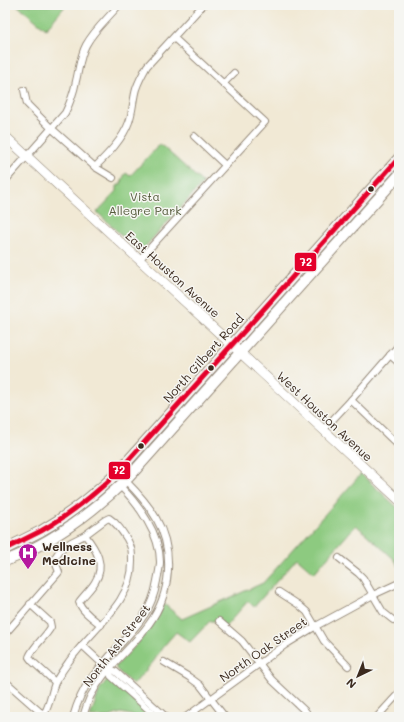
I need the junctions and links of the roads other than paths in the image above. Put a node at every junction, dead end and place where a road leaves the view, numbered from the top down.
1 (119, 5) edge
2 (203, 5) edge
3 (174, 38) junction
4 (234, 73) dead end
5 (224, 83) junction
6 (24, 90) dead end
7 (52, 128) junction
8 (5, 136) edge
9 (194, 136) dead end
10 (27, 156) junction
11 (399, 158) edge
12 (225, 165) junction
13 (96, 167) junction
14 (391, 168) junction
15 (399, 175) edge
16 (114, 178) dead end
17 (5, 181) edge
18 (349, 215) junction
19 (357, 222) junction
20 (139, 260) junction
21 (399, 346) edge
22 (236, 349) junction
23 (390, 355) junction
24 (399, 363) edge
25 (350, 400) junction
26 (323, 430) junction
27 (399, 446) edge
28 (123, 483) junction
29 (399, 500) edge
30 (85, 535) junction
31 (5, 549) edge
32 (339, 558) dead end
33 (5, 561) edge
34 (399, 583) edge
35 (278, 592) dead end
36 (373, 595) junction
37 (30, 604) junction
38 (393, 620) dead end
39 (219, 622) dead end
40 (101, 625) junction
41 (316, 626) junction
42 (5, 634) edge
43 (82, 645) junction
44 (164, 662) dead end
45 (260, 663) junction
46 (103, 664) junction
47 (348, 666) dead end
48 (109, 670) junction
49 (5, 681) edge
50 (56, 682) junction
51 (399, 693) edge
52 (211, 699) junction
53 (306, 712) dead end
54 (73, 717) edge
55 (83, 717) edge
56 (157, 717) edge
57 (166, 717) edge
58 (186, 717) edge
59 (225, 717) edge
60 (378, 717) edge

1 - 7 street
2 - 3 street
3 - 5 street
3 - 13 street
4 - 5 street
5 - 12 street
6 - 7 street
7 - 10 street
7 - 13 street
8 - 10 street, East Houston Avenue
9 - 12 street
10 - 17 street
10 - 20 street, East Houston Avenue
11 - 14 main road, North Gilbert Road
12 - 20 street
13 - 16 street
14 - 15 street
14 - 18 main road, North Gilbert Road
15 - 19 main road, North Gilbert Road
18 - 19 main road
18 - 22 main road, North Gilbert Road
19 - 22 main road, North Gilbert Road
20 - 22 street, East Houston Avenue
21 - 23 street
22 - 26 street, West Houston Avenue
22 - 28 main road, North Gilbert Road
22 - 31 main road, North Gilbert Road
23 - 24 street
23 - 25 street
25 - 26 street
25 - 27 street
26 - 29 street, West Houston Avenue
28 - 33 main road, North Gilbert Road
28 - 46 street, North Ash Street
28 - 48 street, North Ash Street
30 - 37 street
30 - 40 street
30 - 40 street
32 - 36 street
34 - 36 street, North Oak Street
35 - 41 street
36 - 38 street
36 - 41 street, North Oak Street
37 - 42 street
37 - 50 street
39 - 45 street
40 - 43 street
41 - 45 street, North Oak Street
41 - 47 street
43 - 46 street
43 - 50 street
44 - 52 street
45 - 52 street, North Oak Street
45 - 53 street
46 - 48 street
46 - 54 street, North Ash Street
48 - 55 street, North Ash Street
48 - 56 street
48 - 57 street
49 - 50 street
51 - 60 street
52 - 58 street, North Oak Street
52 - 59 street

